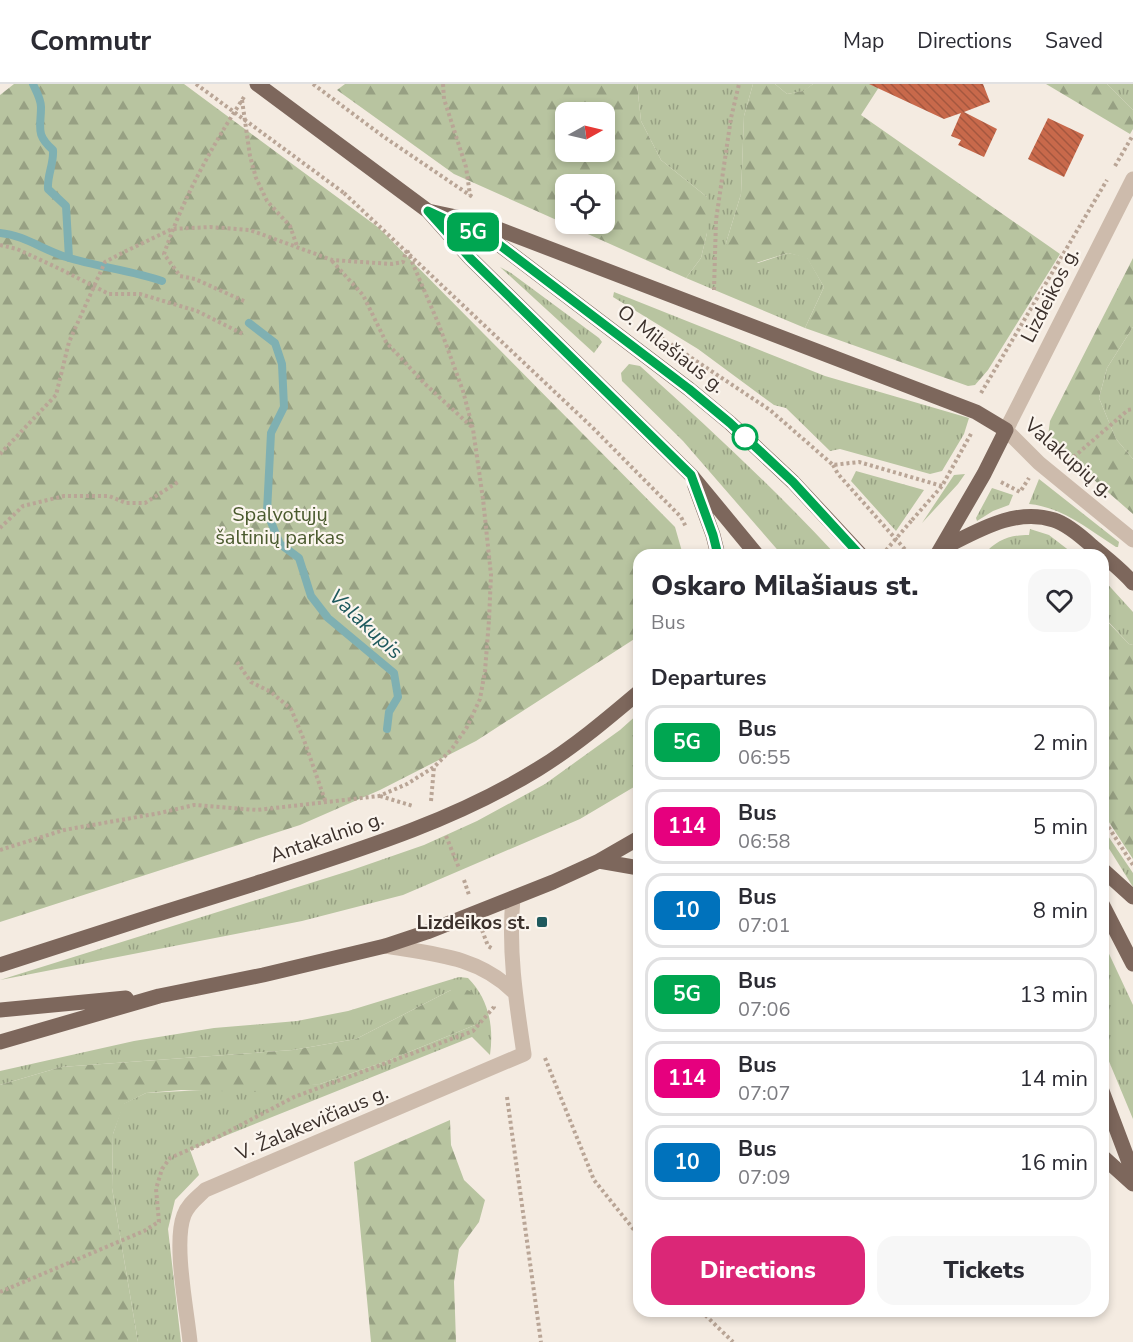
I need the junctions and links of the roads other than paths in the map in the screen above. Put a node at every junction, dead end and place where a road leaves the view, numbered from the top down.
1 (252, 88) edge
2 (1133, 179) edge
3 (428, 211) junction
4 (1006, 430) junction
5 (691, 475) junction
6 (1133, 540) edge
7 (716, 549) edge
8 (752, 549) edge
9 (855, 549) edge
10 (941, 549) edge
11 (945, 549) edge
12 (1096, 549) edge
13 (1109, 560) edge
14 (1131, 579) edge
15 (633, 697) edge
16 (633, 841) edge
17 (599, 861) junction
18 (633, 867) edge
19 (1109, 875) edge
20 (1133, 897) edge
21 (513, 898) junction
22 (1109, 918) edge
23 (385, 946) junction
24 (1133, 964) edge
25 (0, 965) edge
26 (514, 992) junction
27 (159, 996) junction
28 (0, 1010) edge
29 (0, 1042) edge
30 (1109, 1110) edge
31 (1109, 1162) edge
32 (1133, 1173) edge
33 (1133, 1184) edge
34 (190, 1342) edge

1 - 3 main road, O. Milašiaus g.
2 - 4 street, Lizdeikos g.
3 - 4 main road
3 - 5 main road, O. Milašiaus g.
3 - 9 main road, O. Milašiaus g.
4 - 6 street, Valakupių g.
4 - 10 main road
5 - 7 main road
5 - 8 main road, O. Milašiaus g.
11 - 12 main road
13 - 14 main road
15 - 25 main road, Antakalnio g.
16 - 17 main road
17 - 18 main road
17 - 21 main road
19 - 20 main road
21 - 23 main road
21 - 26 street, V. Žalakevičiaus g.
22 - 24 main road
23 - 26 street
23 - 27 main road
26 - 34 street, V. Žalakevičiaus g.
27 - 28 main road
27 - 29 main road
30 - 32 main road
31 - 33 main road

